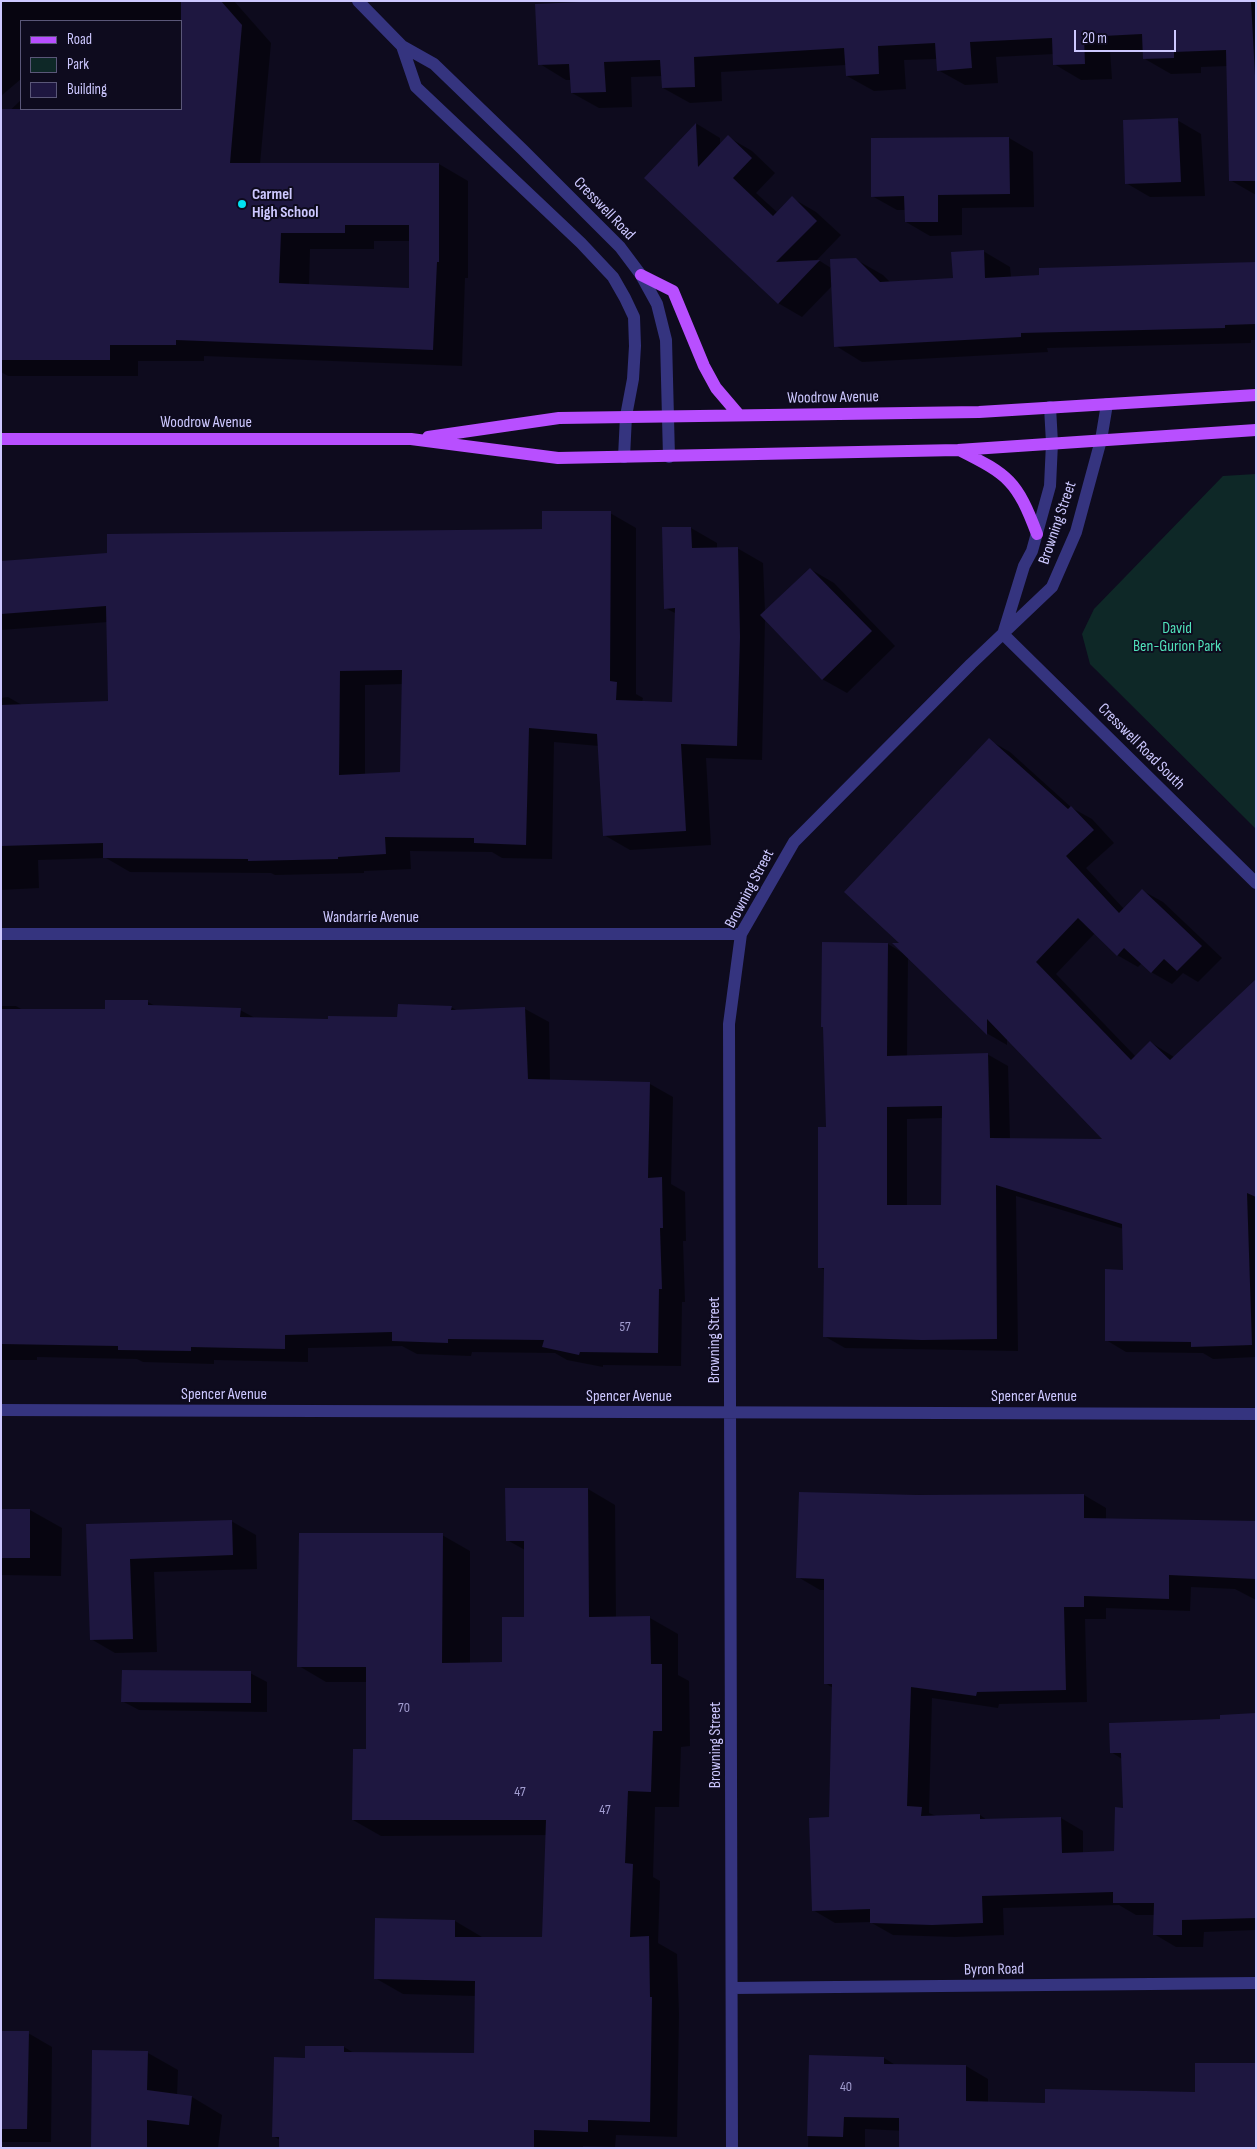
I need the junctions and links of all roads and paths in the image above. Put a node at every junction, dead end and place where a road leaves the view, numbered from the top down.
1 (358, 1) edge
2 (402, 46) junction
3 (641, 275) junction
4 (1256, 395) edge
5 (1107, 404) junction
6 (1050, 407) junction
7 (739, 415) junction
8 (626, 416) junction
9 (669, 416) junction
10 (1256, 430) edge
11 (1, 439) edge
12 (411, 439) junction
13 (1101, 440) junction
14 (1052, 443) junction
15 (958, 450) junction
16 (624, 457) junction
17 (669, 457) junction
18 (1037, 534) junction
19 (1003, 634) junction
20 (1256, 883) edge
21 (1, 934) edge
22 (741, 934) junction
23 (1, 1410) edge
24 (732, 1413) junction
25 (1256, 1414) edge
26 (1256, 1983) edge
27 (732, 1988) junction
28 (732, 2148) edge

1 - 2 street, Cresswell Road
2 - 3 street, Cresswell Road
2 - 8 street, Cresswell Road
3 - 7 main road
3 - 9 street, Cresswell Road
4 - 5 main road, Woodrow Avenue
5 - 6 main road, Woodrow Avenue
5 - 13 street, Browning Street
6 - 7 main road, Woodrow Avenue
6 - 14 street, Browning Street
7 - 9 main road, Woodrow Avenue
8 - 9 main road, Woodrow Avenue
8 - 12 main road, Woodrow Avenue
8 - 16 street, Cresswell Road
9 - 17 street, Cresswell Road
10 - 13 main road, Woodrow Avenue
11 - 12 main road, Woodrow Avenue
12 - 16 main road, Woodrow Avenue
13 - 14 main road, Woodrow Avenue
13 - 19 street, Browning Street
14 - 15 main road, Woodrow Avenue
14 - 18 street, Browning Street
15 - 17 main road, Woodrow Avenue
15 - 18 main road
16 - 17 main road, Woodrow Avenue
18 - 19 street, Browning Street
19 - 20 street, Cresswell Road South
19 - 22 street, Browning Street
21 - 22 street, Wandarrie Avenue
22 - 24 street, Browning Street
23 - 24 street, Spencer Avenue
24 - 25 street, Spencer Avenue
24 - 27 street, Browning Street
26 - 27 street, Byron Road
27 - 28 street, Browning Street

